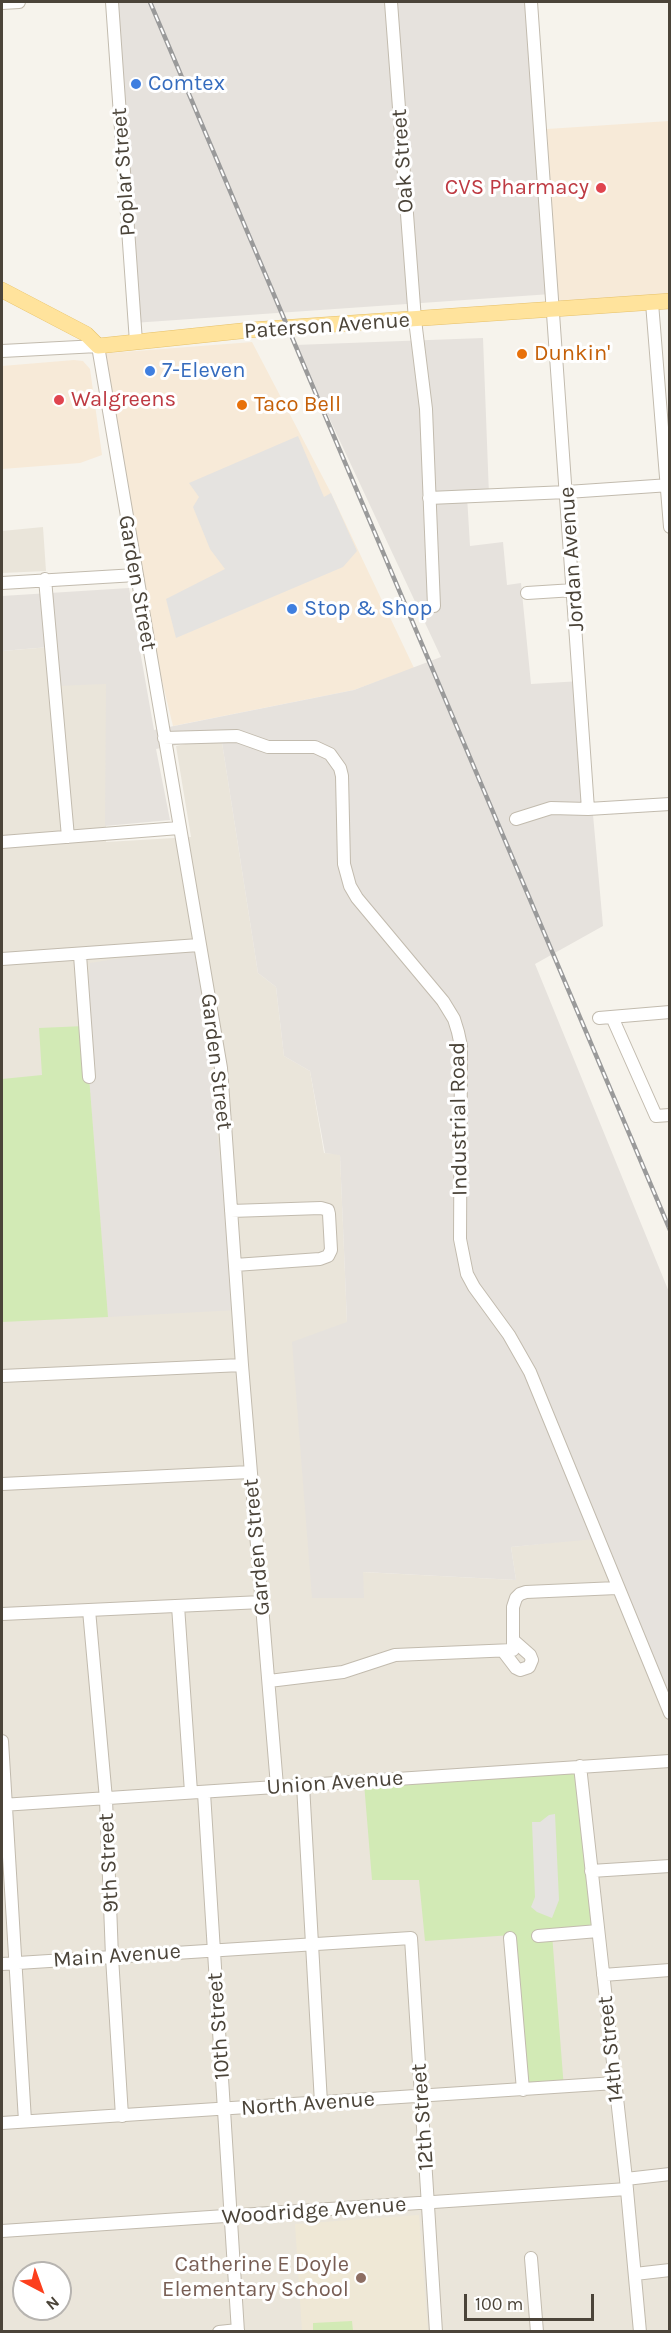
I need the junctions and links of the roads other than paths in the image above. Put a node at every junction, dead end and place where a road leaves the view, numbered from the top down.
1 (19, 2) edge
2 (112, 2) edge
3 (391, 2) edge
4 (531, 2) edge
5 (2, 3) edge
6 (2, 290) edge
7 (669, 301) edge
8 (651, 303) junction
9 (554, 309) junction
10 (415, 320) junction
11 (136, 342) junction
12 (98, 346) junction
13 (2, 351) edge
14 (668, 485) edge
15 (567, 492) junction
16 (429, 498) junction
17 (669, 527) edge
18 (136, 574) junction
19 (45, 579) junction
20 (2, 583) edge
21 (574, 590) junction
22 (527, 593) dead end
23 (434, 606) dead end
24 (164, 738) junction
25 (669, 804) edge
26 (588, 809) junction
27 (516, 819) dead end
28 (179, 828) junction
29 (68, 837) junction
30 (2, 842) edge
31 (200, 945) junction
32 (80, 955) junction
33 (2, 959) edge
34 (669, 1012) edge
35 (89, 1077) dead end
36 (669, 1115) edge
37 (231, 1211) junction
38 (235, 1265) junction
39 (242, 1365) junction
40 (2, 1376) edge
41 (250, 1472) junction
42 (2, 1484) edge
43 (617, 1588) junction
44 (262, 1602) junction
45 (177, 1606) junction
46 (89, 1610) junction
47 (2, 1614) edge
48 (513, 1640) junction
49 (502, 1651) junction
50 (269, 1681) junction
51 (669, 1713) edge
52 (2, 1741) edge
53 (669, 1761) edge
54 (580, 1766) junction
55 (303, 1785) junction
56 (277, 1786) junction
57 (191, 1792) junction
58 (204, 1793) junction
59 (106, 1799) junction
60 (4, 1805) edge
61 (669, 1866) edge
62 (591, 1872) junction
63 (598, 1931) junction
64 (538, 1936) dead end
65 (411, 1938) joint
66 (510, 1938) dead end
67 (312, 1944) junction
68 (214, 1950) junction
69 (112, 1957) junction
70 (8, 1964) edge
71 (669, 1970) edge
72 (603, 1975) junction
73 (615, 2084) junction
74 (523, 2090) junction
75 (422, 2096) junction
76 (321, 2103) junction
77 (224, 2109) junction
78 (122, 2116) junction
79 (25, 2121) junction
80 (2, 2123) edge
81 (669, 2174) edge
82 (626, 2184) junction
83 (428, 2203) junction
84 (231, 2217) junction
85 (2, 2231) edge
86 (531, 2258) dead end
87 (669, 2270) edge
88 (635, 2274) junction
89 (219, 2331) edge
90 (238, 2331) edge
91 (436, 2331) edge
92 (537, 2331) edge
93 (640, 2331) edge

1 - 5 street
2 - 11 street, Poplar Street
3 - 10 street, Oak Street
4 - 9 street, Jordan Avenue
6 - 12 main road
7 - 8 main road, Paterson Avenue
8 - 9 main road, Paterson Avenue
8 - 14 street
9 - 10 main road, Paterson Avenue
9 - 15 street, Jordan Avenue
10 - 11 main road, Paterson Avenue
10 - 16 street, Oak Street
11 - 12 main road, Paterson Avenue
12 - 13 street
12 - 18 street, Garden Street
14 - 15 street
14 - 17 street
15 - 16 street
15 - 21 street, Jordan Avenue
16 - 23 street, Oak Street
18 - 19 street
18 - 24 street, Garden Street
19 - 20 street
19 - 29 street
21 - 22 street
21 - 26 street, Jordan Avenue
24 - 28 street, Garden Street
24 - 43 street, Industrial Road
25 - 26 street
26 - 27 street
28 - 29 street
28 - 31 street, Garden Street
29 - 30 street
31 - 32 street
31 - 37 street, Garden Street
32 - 33 street
32 - 35 street
34 - 36 street
37 - 38 street, Garden Street
37 - 38 street
38 - 39 street, Garden Street
39 - 40 street
39 - 41 street, Garden Street
41 - 42 street
41 - 44 street, Garden Street
43 - 48 street
43 - 51 street, Industrial Road
44 - 45 street
44 - 50 street, Garden Street
45 - 46 street
45 - 57 street
46 - 47 street
46 - 59 street, 9th Street
48 - 49 street
48 - 49 street
49 - 50 street
50 - 56 street, Garden Street
52 - 60 street
53 - 54 street, Union Avenue
54 - 55 street, Union Avenue
54 - 62 street, 14th Street
55 - 56 street, Union Avenue
55 - 67 street
56 - 58 street, Union Avenue
57 - 58 street, Union Avenue
57 - 59 street, Union Avenue
58 - 68 street, 10th Street
59 - 60 street, Union Avenue
59 - 69 street, 9th Street
60 - 70 street
61 - 62 street
62 - 63 street, 14th Street
63 - 64 street
63 - 72 street, 14th Street
65 - 67 street, Main Avenue
65 - 75 street, 12th Street
66 - 74 street
67 - 68 street, Main Avenue
67 - 76 street
68 - 69 street, Main Avenue
68 - 77 street, 10th Street
69 - 70 street, Main Avenue
69 - 78 street, 9th Street
70 - 79 street
71 - 72 street
72 - 73 street, 14th Street
73 - 74 street, North Avenue
73 - 82 street, 14th Street
74 - 75 street, North Avenue
75 - 76 street, North Avenue
75 - 83 street, 12th Street
76 - 77 street, North Avenue
77 - 78 street, North Avenue
77 - 84 street, 10th Street
78 - 79 street, North Avenue
79 - 80 street, North Avenue
81 - 82 street, Woodridge Avenue
82 - 83 street, Woodridge Avenue
82 - 88 street, 14th Street
83 - 84 street, Woodridge Avenue
83 - 91 street, 12th Street
84 - 85 street, Woodridge Avenue
84 - 90 street, 10th Street
86 - 92 street
87 - 88 street
88 - 93 street, 14th Street
89 - 90 street

